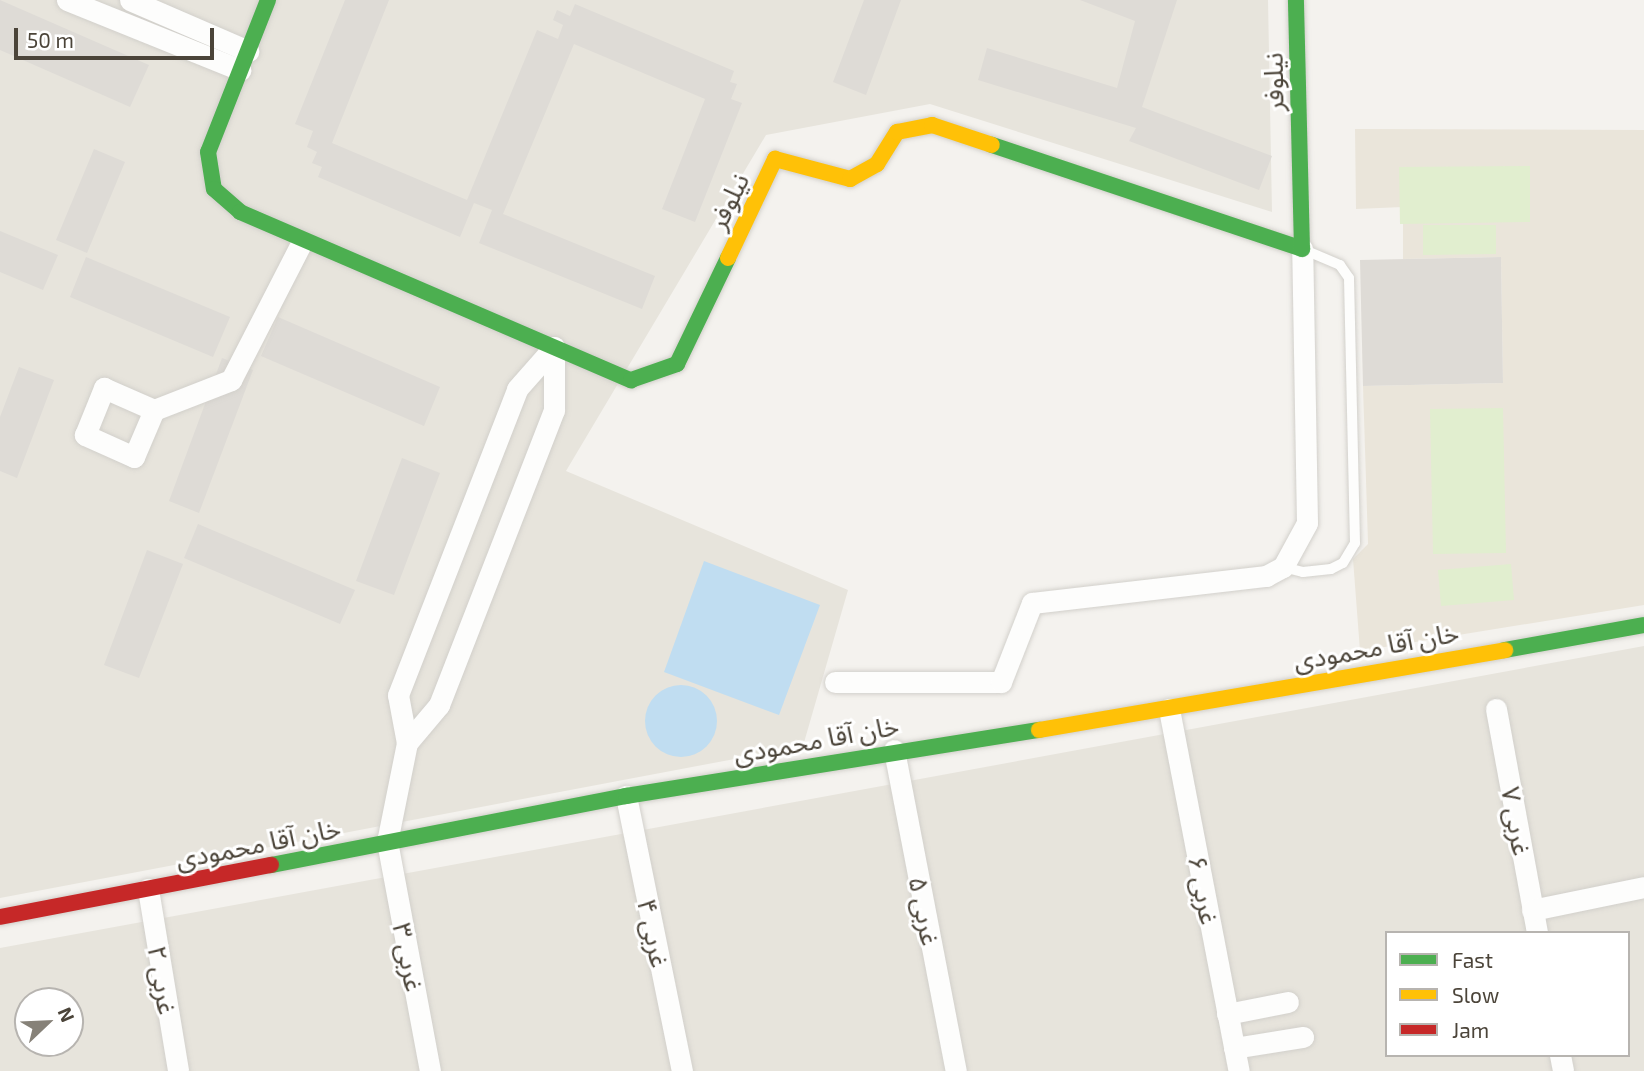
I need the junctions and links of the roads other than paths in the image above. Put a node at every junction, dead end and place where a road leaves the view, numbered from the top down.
1 (66, 0) edge
2 (130, 0) edge
3 (268, 0) edge
4 (1296, 0) edge
5 (244, 61) junction
6 (302, 242) junction
7 (1302, 249) junction
8 (554, 347) junction
9 (154, 410) dead end
10 (1283, 567) junction
11 (1644, 625) edge
12 (835, 682) dead end
13 (1169, 709) junction
14 (1496, 709) dead end
15 (407, 743) junction
16 (894, 750) junction
17 (626, 796) junction
18 (387, 842) junction
19 (1644, 887) edge
20 (148, 889) junction
21 (1532, 910) junction
22 (0, 917) edge
23 (1536, 931) edge
24 (1288, 1002) dead end
25 (1227, 1014) junction
26 (1303, 1037) dead end
27 (1234, 1048) junction
28 (178, 1071) edge
29 (430, 1071) edge
30 (682, 1071) edge
31 (956, 1071) edge
32 (1238, 1071) edge

1 - 5 street
2 - 5 street
3 - 5 street, نیلوفر
4 - 7 street, نیلوفر
5 - 6 street, نیلوفر
6 - 8 street, نیلوفر
6 - 9 street
7 - 8 street, نیلوفر
7 - 10 street
7 - 10 lane
8 - 15 street
8 - 15 street
10 - 12 street
11 - 13 street, خان آقا محمودی
13 - 16 street, خان آقا محمودی
13 - 25 street, ۶ غربی
14 - 21 street, ۷ غربی
15 - 18 street
16 - 17 street, خان آقا محمودی
16 - 31 street, ۵ غربی
17 - 18 street, خان آقا محمودی
17 - 30 street, ۴ غربی
18 - 20 street, خان آقا محمودی
18 - 29 street, ۳ غربی
19 - 21 street
20 - 22 street, خان آقا محمودی
20 - 28 street, ۲ غربی
21 - 23 street, ۷ غربی
24 - 25 street
25 - 27 street, ۶ غربی
26 - 27 street
27 - 32 street, ۶ غربی

